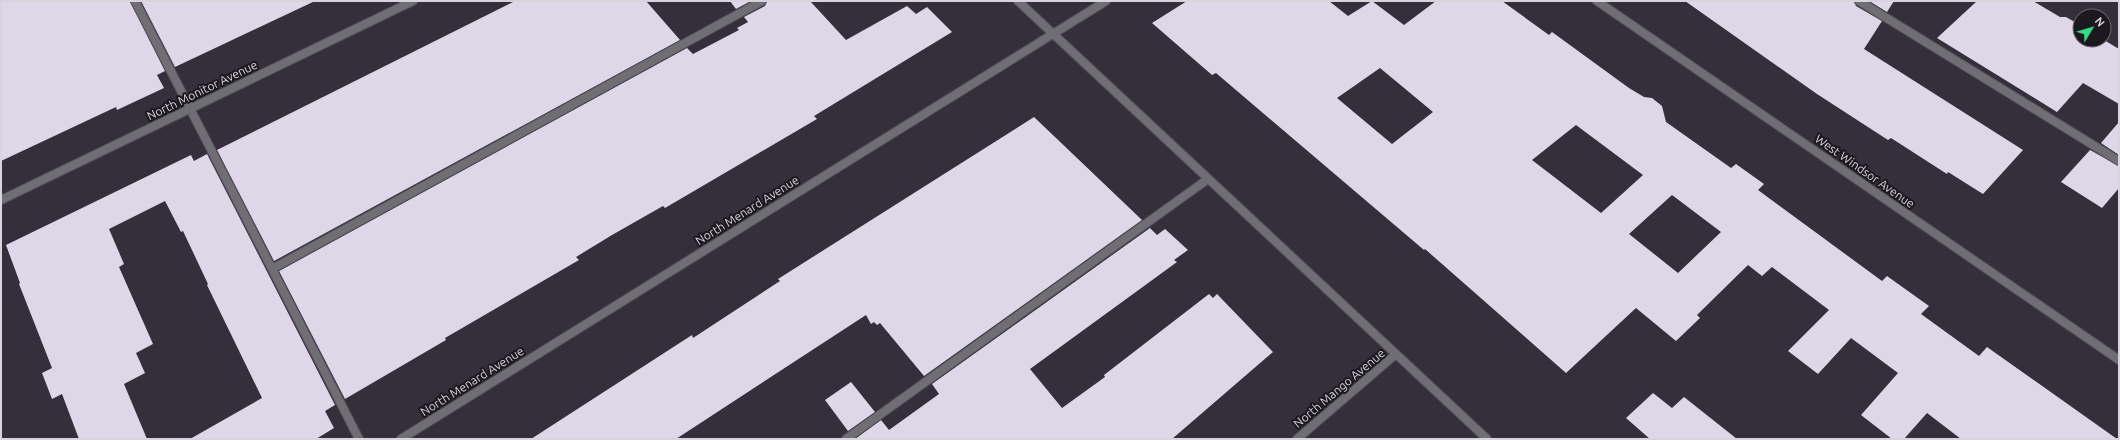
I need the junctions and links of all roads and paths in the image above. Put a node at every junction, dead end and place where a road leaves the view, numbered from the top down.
1 (135, 1) edge
2 (413, 1) edge
3 (762, 1) edge
4 (1018, 1) edge
5 (1106, 1) edge
6 (1597, 1) edge
7 (1859, 1) edge
8 (1053, 35) junction
9 (190, 109) junction
10 (2119, 161) edge
11 (1208, 179) junction
12 (1, 200) edge
13 (272, 269) junction
14 (1396, 354) junction
15 (2119, 360) edge
16 (359, 439) edge
17 (401, 439) edge
18 (846, 439) edge
19 (1297, 439) edge
20 (1487, 439) edge

1 - 9 street
2 - 9 street, North Monitor Avenue
3 - 13 street
4 - 8 street
5 - 8 street, North Menard Avenue
6 - 15 street, West Windsor Avenue
7 - 10 street
8 - 11 street
8 - 17 street, North Menard Avenue
9 - 12 street, North Monitor Avenue
9 - 13 street
11 - 14 street
11 - 18 street
13 - 16 street
14 - 19 street, North Mango Avenue
14 - 20 street

